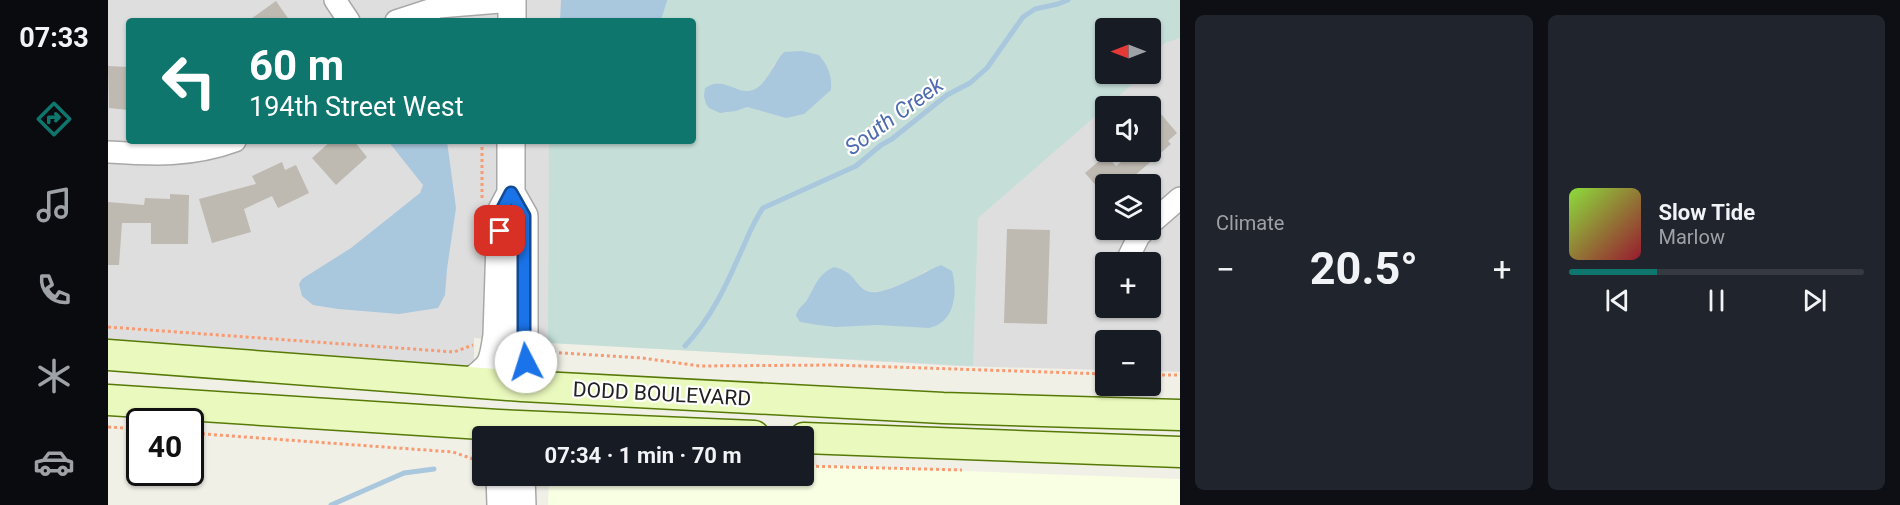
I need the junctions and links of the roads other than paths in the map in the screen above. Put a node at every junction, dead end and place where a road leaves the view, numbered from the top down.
1 (335, 0) edge
2 (512, 8) edge
3 (347, 18) edge
4 (406, 18) edge
5 (225, 144) edge
6 (511, 144) edge
7 (108, 152) edge
8 (511, 193) junction
9 (1180, 198) edge
10 (1161, 214) edge
11 (108, 355) edge
12 (470, 382) junction
13 (522, 386) junction
14 (108, 400) edge
15 (860, 404) junction
16 (142, 408) edge
17 (204, 408) edge
18 (1180, 415) edge
19 (204, 420) edge
20 (502, 426) edge
21 (472, 430) edge
22 (814, 438) edge
23 (1180, 452) edge
24 (500, 486) edge
25 (521, 486) edge
26 (501, 505) edge
27 (522, 505) edge

1 - 3 street
2 - 4 street
5 - 7 street
6 - 8 street
8 - 12 street
8 - 13 street
9 - 10 street
11 - 12 main road, DODD BOULEVARD
12 - 13 main road, DODD BOULEVARD
13 - 15 main road, DODD BOULEVARD
13 - 17 main road
14 - 16 main road, DODD BOULEVARD
15 - 18 main road, DODD BOULEVARD
15 - 20 main road
19 - 21 main road, DODD BOULEVARD
22 - 23 main road
24 - 26 street
25 - 27 street

